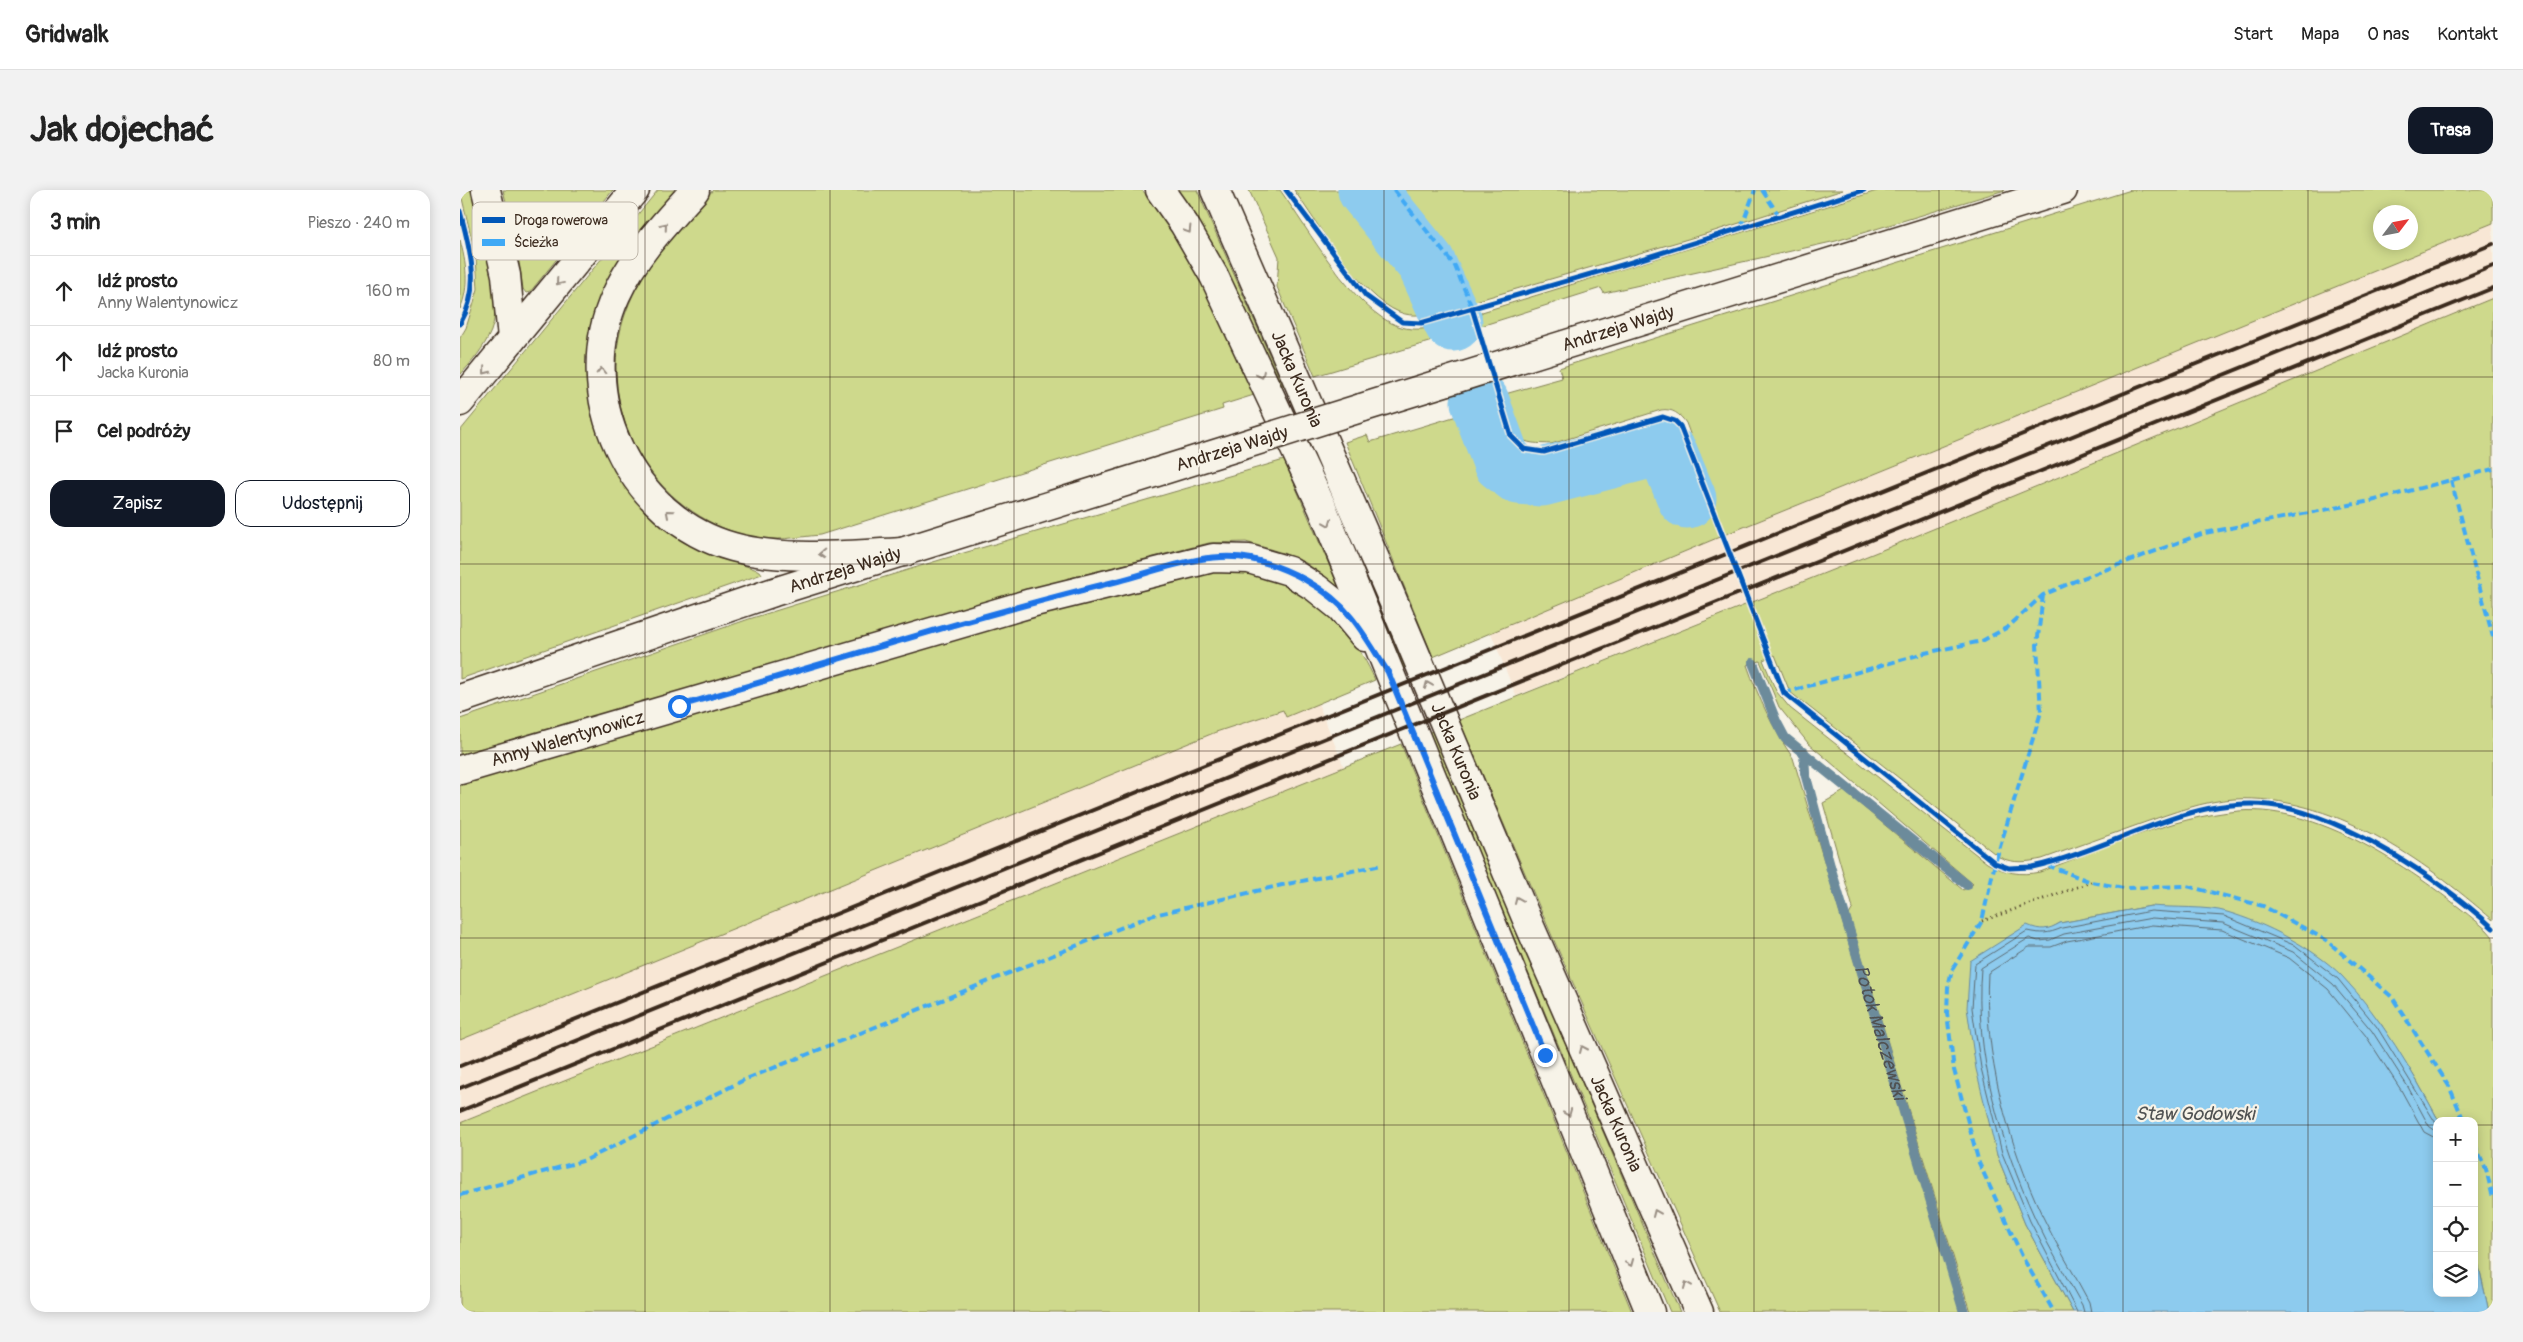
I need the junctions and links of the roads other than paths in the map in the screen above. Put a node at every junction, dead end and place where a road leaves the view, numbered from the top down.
1 (635, 190) edge
2 (695, 190) edge
3 (1160, 190) edge
4 (1215, 190) edge
5 (2063, 190) edge
6 (625, 202) edge
7 (638, 259) edge
8 (502, 260) edge
9 (577, 260) edge
10 (637, 260) edge
11 (512, 339) junction
12 (460, 402) edge
13 (905, 552) junction
14 (1388, 672) junction
15 (460, 699) edge
16 (460, 770) edge
17 (1650, 1312) edge
18 (1699, 1312) edge

1 -> 6 main road
7 -> 2 main road
3 -> 14 main road
18 -> 4 main road, Jacka Kuronia
5 - 13 main road, Andrzeja Wajdy, bridge
8 - 11 main road
9 -> 11 main road
13 -> 10 main road
11 -> 12 main road
13 - 15 main road, Andrzeja Wajdy
14 - 16 main road, Anny Walentynowicz
14 -> 17 main road, Jacka Kuronia

